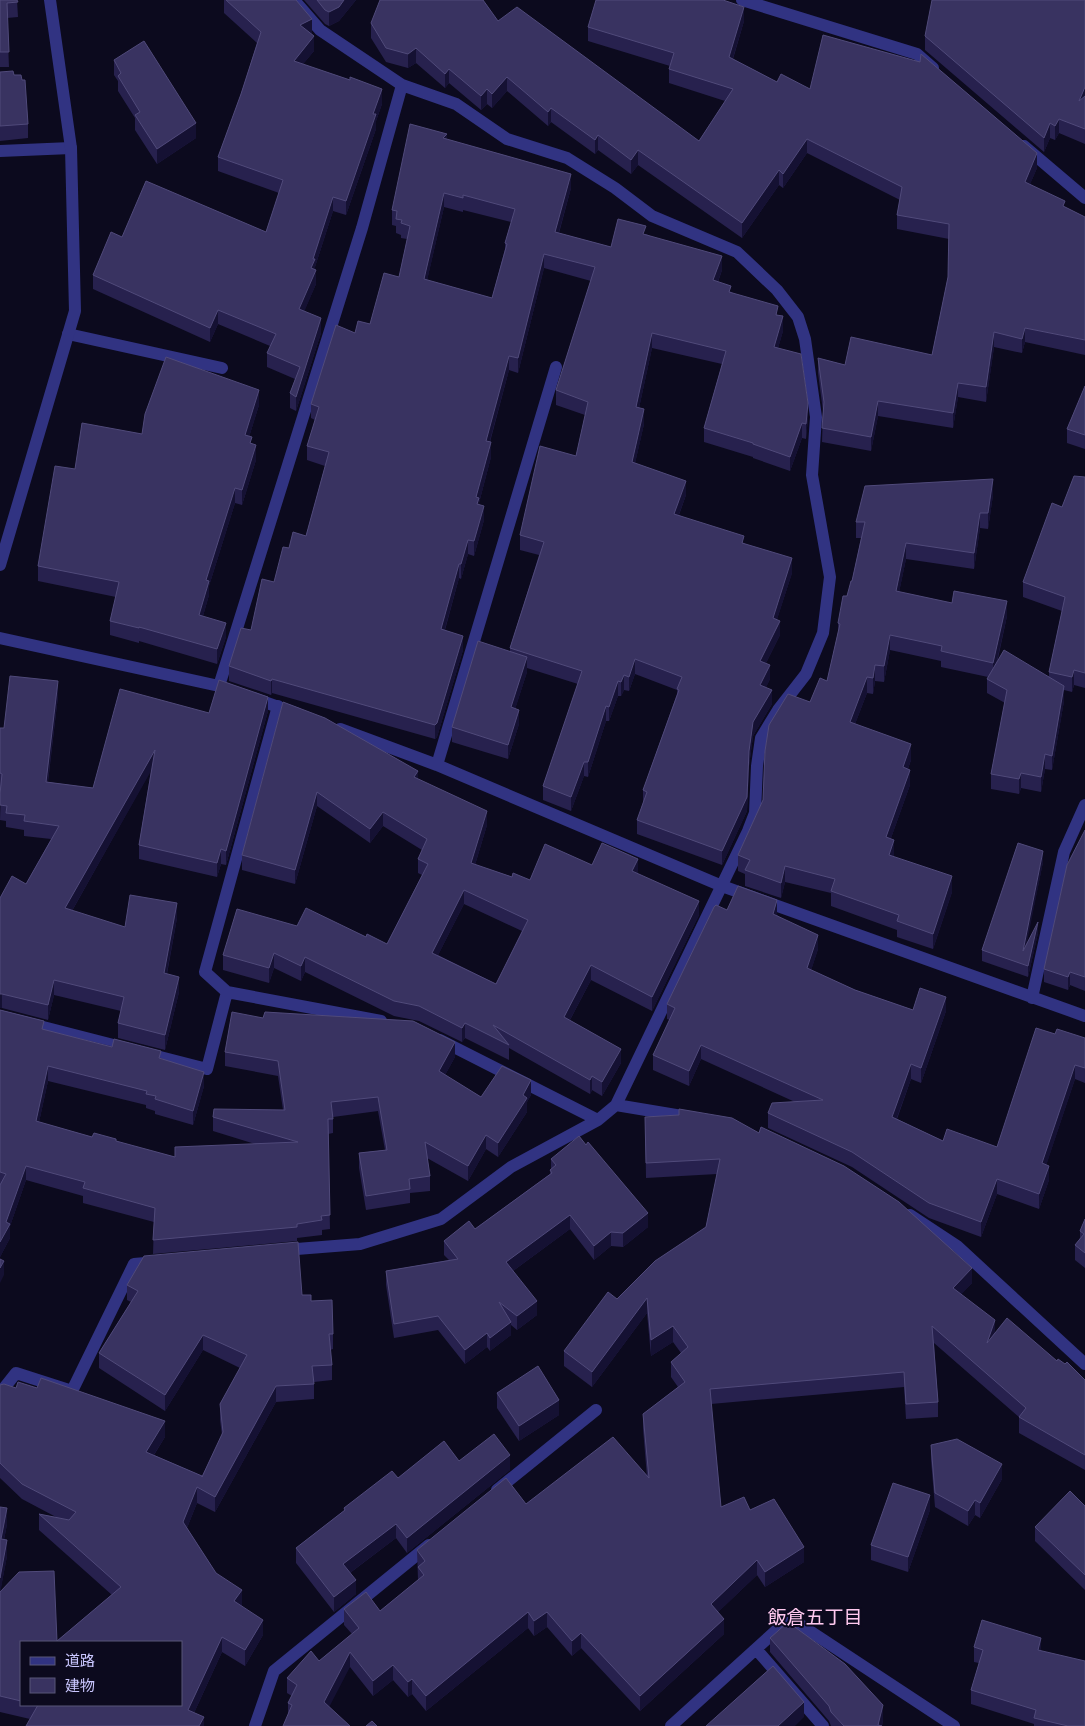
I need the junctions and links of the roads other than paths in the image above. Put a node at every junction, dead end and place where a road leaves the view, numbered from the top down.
1 (50, 0) edge
2 (294, 0) edge
3 (742, 0) edge
4 (939, 73) edge
5 (402, 85) junction
6 (1012, 136) edge
7 (71, 148) junction
8 (0, 151) edge
9 (1085, 198) edge
10 (68, 334) junction
11 (556, 367) dead end
12 (222, 368) dead end
13 (0, 565) edge
14 (0, 638) edge
15 (219, 686) junction
16 (278, 706) junction
17 (306, 717) edge
18 (324, 724) edge
19 (437, 764) junction
20 (1085, 805) edge
21 (722, 886) junction
22 (227, 992) junction
23 (1032, 998) junction
24 (0, 1016) edge
25 (1085, 1016) edge
26 (397, 1025) edge
27 (425, 1033) edge
28 (616, 1104) junction
29 (598, 1120) junction
30 (710, 1120) edge
31 (902, 1210) edge
32 (271, 1251) edge
33 (173, 1260) edge
34 (1085, 1364) edge
35 (0, 1393) edge
36 (596, 1410) dead end
37 (488, 1497) edge
38 (435, 1540) edge
39 (756, 1649) junction
40 (255, 1726) edge
41 (671, 1726) edge
42 (823, 1726) edge
43 (954, 1726) edge

1 - 7 street
2 - 5 street
3 - 4 street
5 - 15 street
5 - 21 street
6 - 9 street
7 - 8 street
7 - 10 street
10 - 12 street
10 - 13 street
11 - 19 street
14 - 15 street
15 - 16 street
16 - 17 street
16 - 22 street
18 - 19 street
19 - 21 street
20 - 23 street
21 - 23 street
21 - 28 street
22 - 24 street
22 - 26 street
23 - 25 street
27 - 29 street
28 - 29 street
28 - 30 street
29 - 32 street
31 - 34 street
33 - 35 street
36 - 37 street
38 - 40 street
39 - 41 street
39 - 42 street
39 - 43 street

